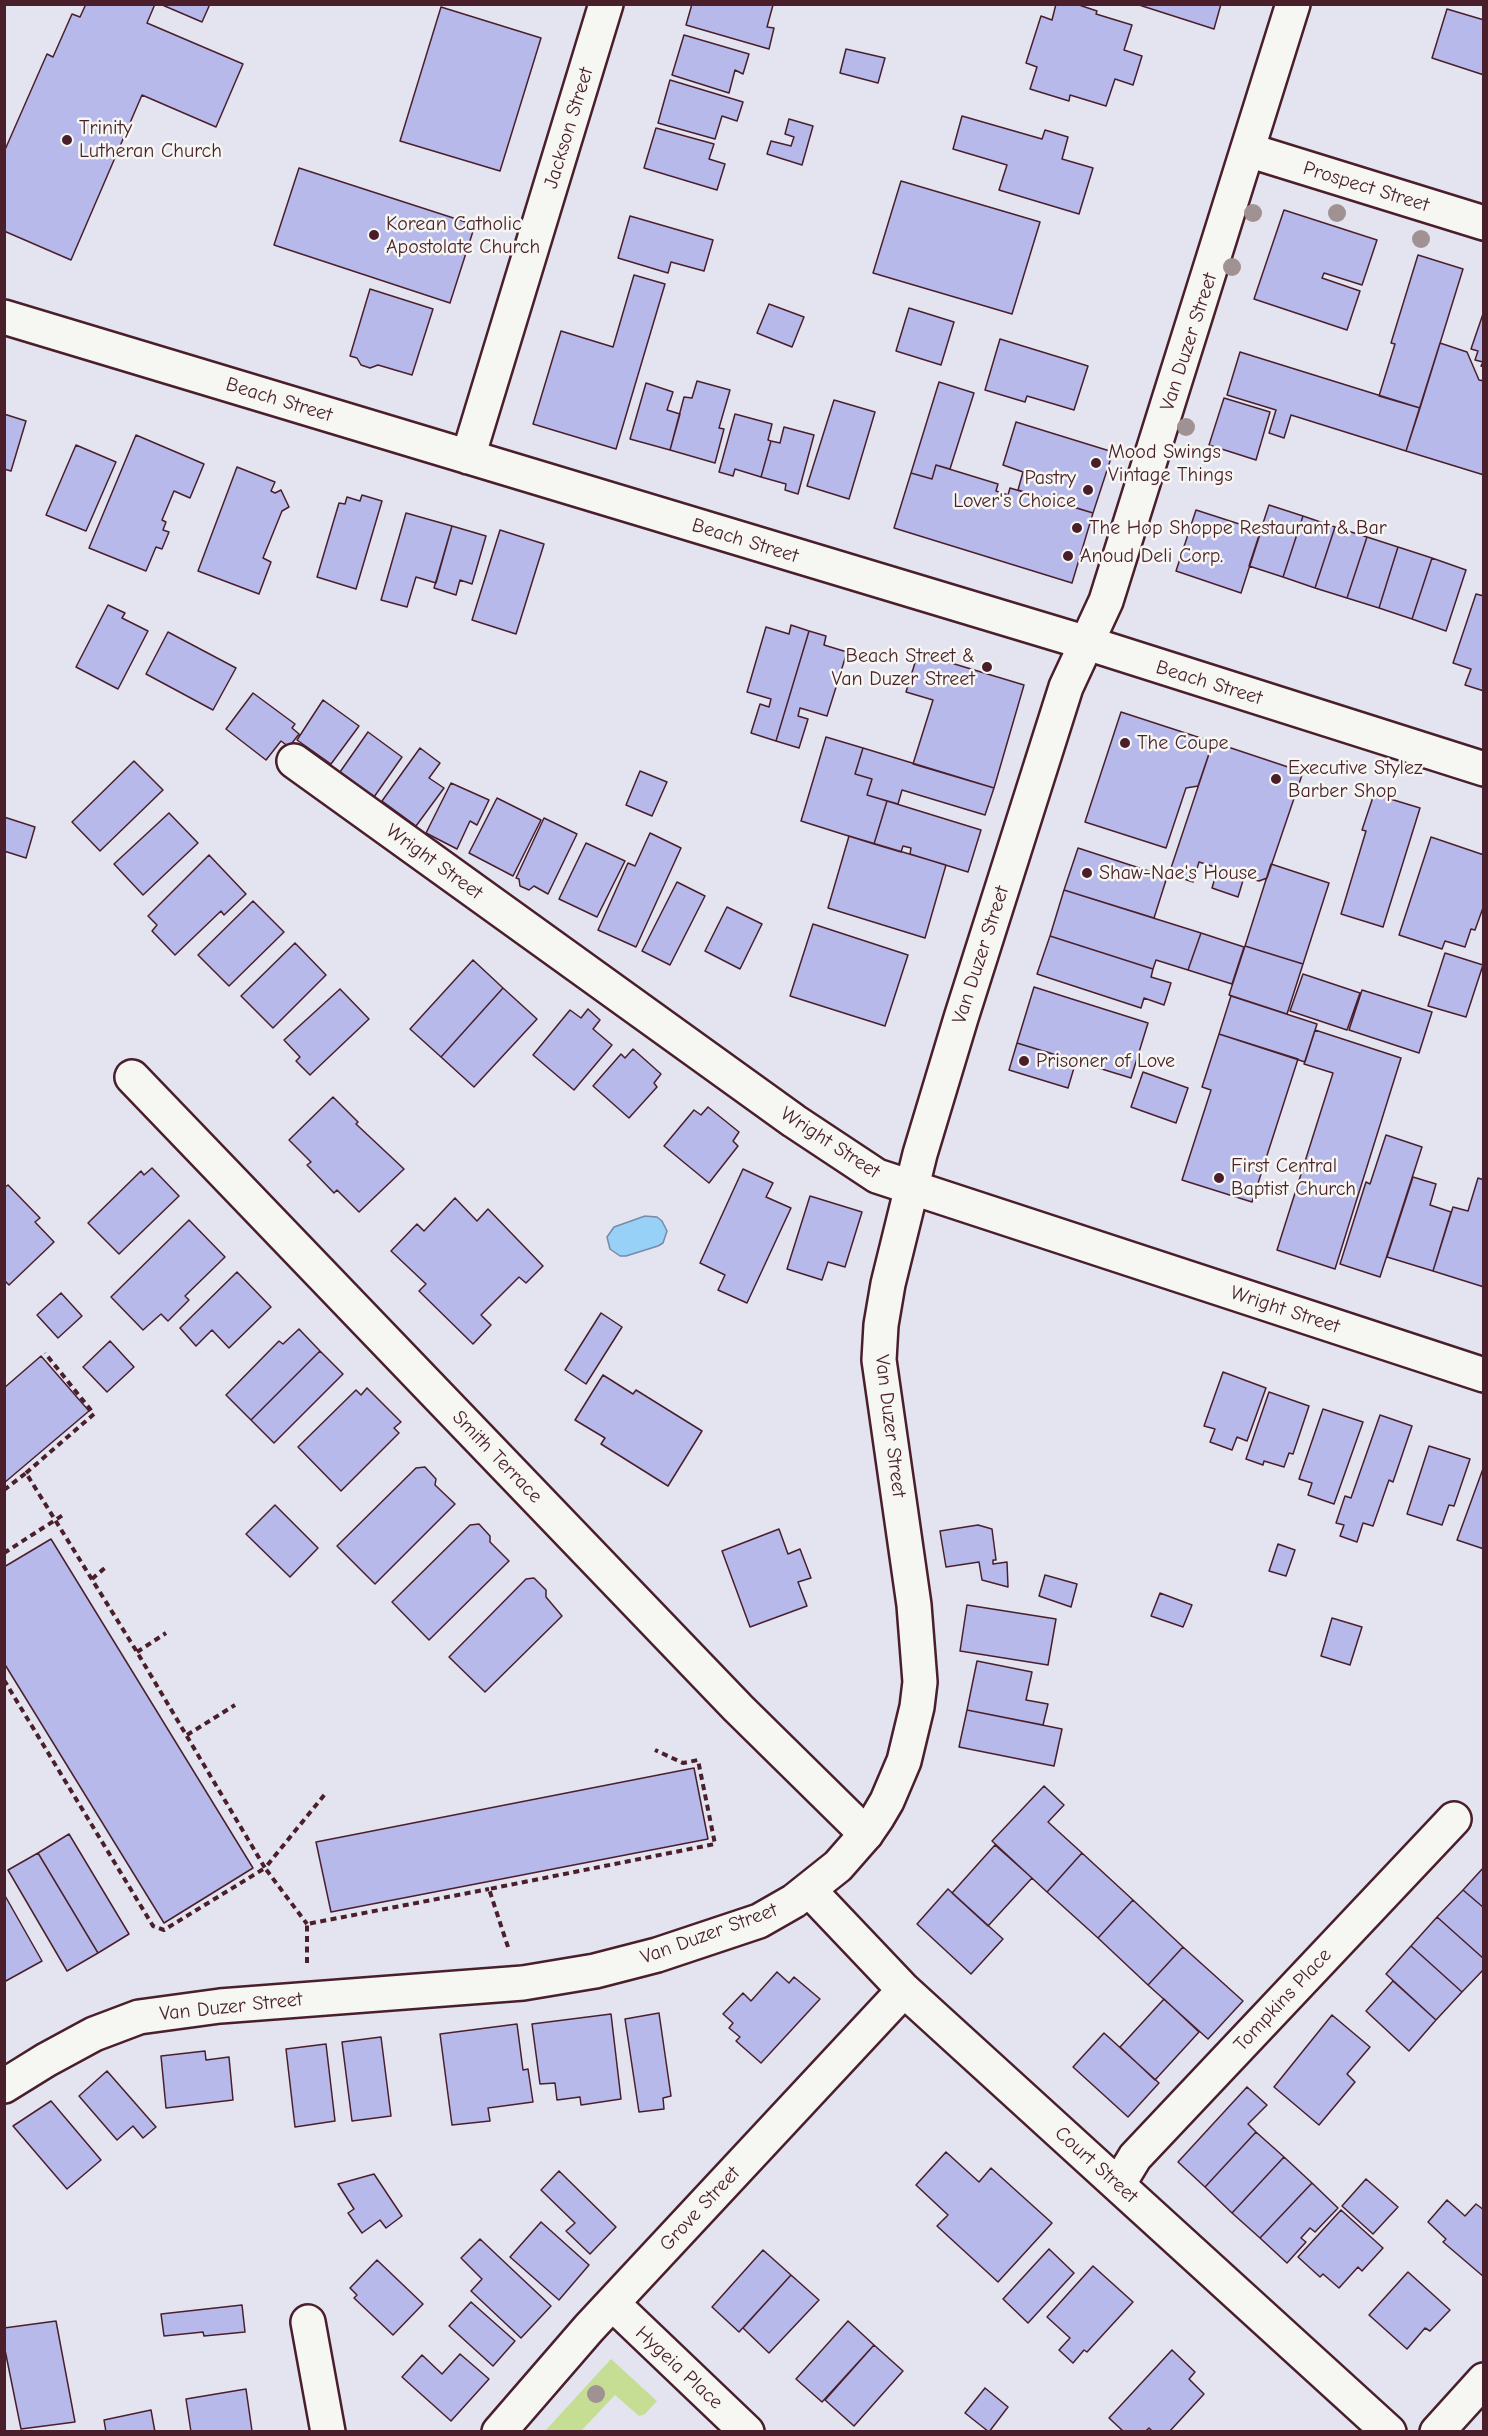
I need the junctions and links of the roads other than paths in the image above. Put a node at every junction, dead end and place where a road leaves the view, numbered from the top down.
1 (606, 4) edge
2 (1293, 4) edge
3 (1248, 150) junction
4 (1484, 223) edge
5 (4, 317) edge
6 (468, 457) junction
7 (1087, 643) junction
8 (294, 761) dead end
9 (1484, 769) edge
10 (132, 1077) dead end
11 (912, 1189) junction
12 (1484, 1375) edge
13 (1454, 1819) dead end
14 (866, 1834) junction
15 (810, 1891) junction
16 (904, 1990) junction
17 (4, 2086) edge
18 (1118, 2186) junction
19 (613, 2304) junction
20 (308, 2322) dead end
21 (1484, 2380) edge
22 (328, 2432) edge
23 (499, 2432) edge
24 (747, 2432) edge
25 (1389, 2432) edge
26 (1437, 2432) edge

1 - 6 street, Jackson Street
2 - 3 street, Van Duzer Street
3 - 4 street, Prospect Street
3 - 7 street, Van Duzer Street
5 - 6 street, Beach Street
6 - 7 street, Beach Street
7 - 9 street, Beach Street
7 - 11 street, Van Duzer Street
8 - 11 street, Wright Street
10 - 14 street, Smith Terrace
11 - 12 street, Wright Street
11 - 14 street, Van Duzer Street
13 - 18 street, Tompkins Place
14 - 15 street, Van Duzer Street
15 - 16 street, Court Street
15 - 17 street, Van Duzer Street
16 - 18 street, Court Street
16 - 19 street, Grove Street
18 - 25 street, Court Street
19 - 23 street, Grove Street
19 - 24 street, Hygeia Place
20 - 22 street
21 - 26 street

